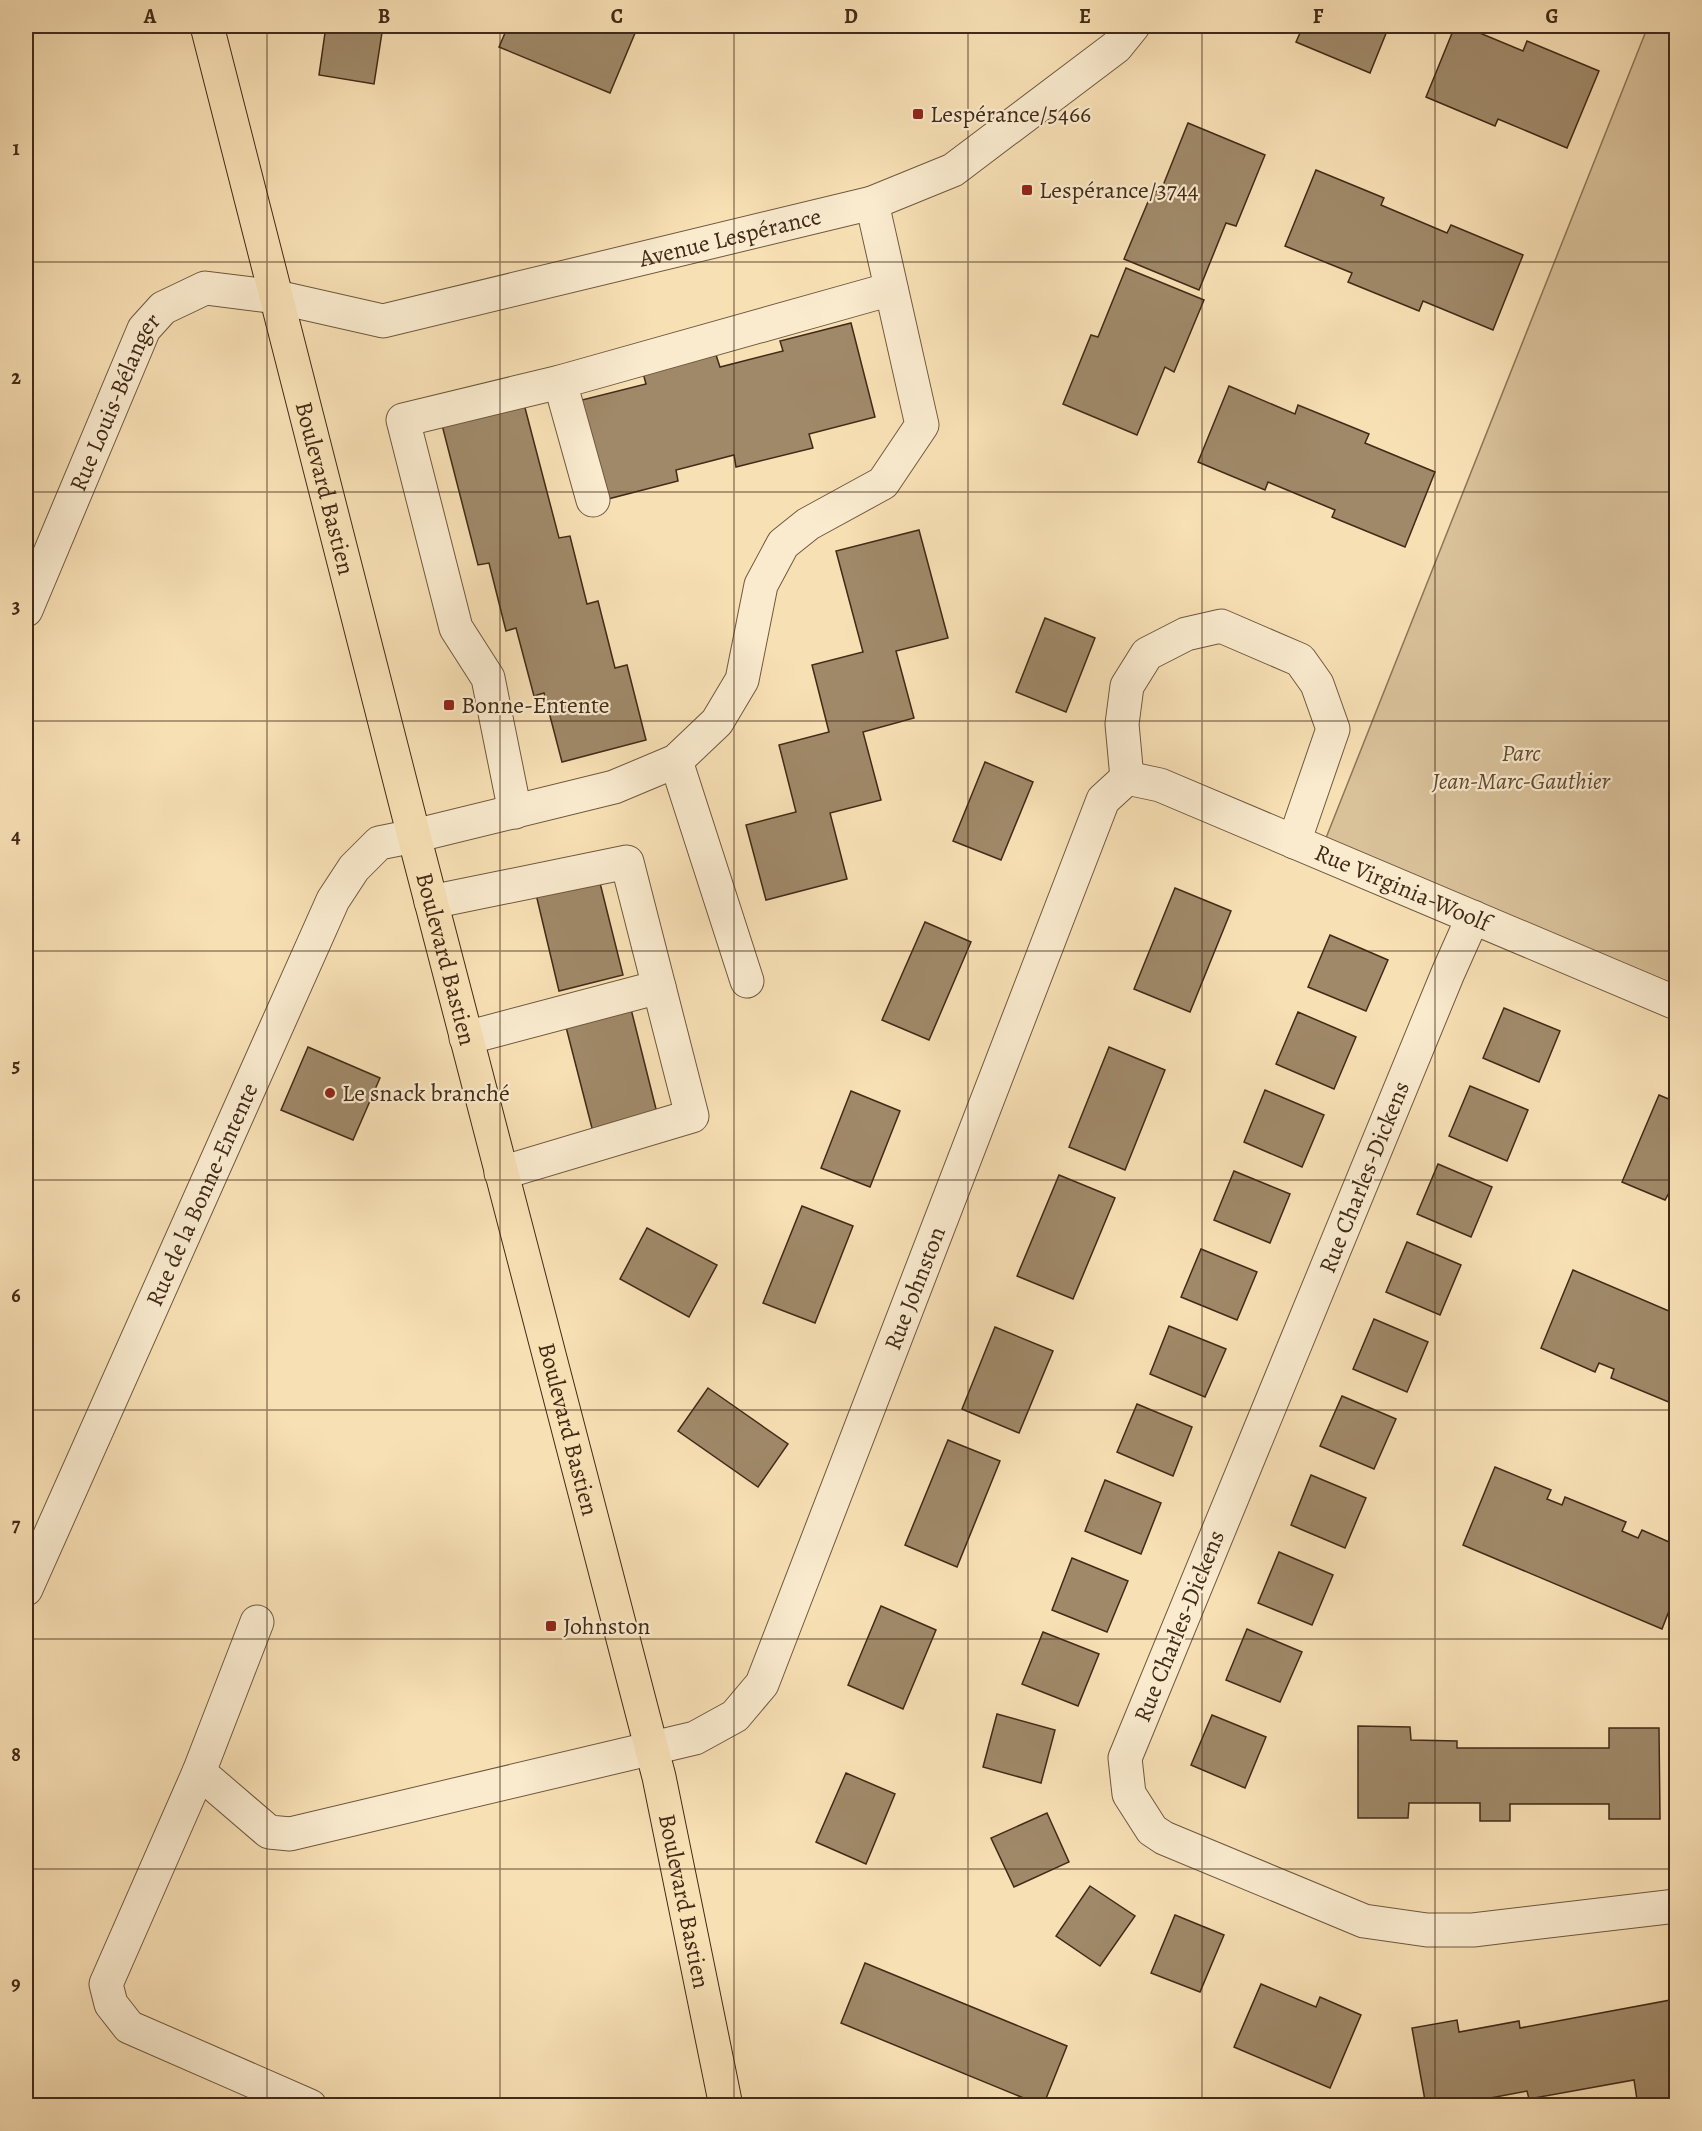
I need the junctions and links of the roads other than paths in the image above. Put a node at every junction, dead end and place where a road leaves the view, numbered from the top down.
1 (207, 26) edge
2 (1133, 26) edge
3 (872, 203) junction
4 (891, 289) junction
5 (277, 297) junction
6 (560, 382) junction
7 (593, 500) dead end
8 (26, 610) edge
9 (676, 761) junction
10 (1127, 778) junction
11 (515, 812) junction
12 (414, 836) junction
13 (1294, 842) junction
14 (431, 902) junction
15 (1473, 917) junction
16 (747, 981) dead end
17 (659, 987) junction
18 (1677, 1004) edge
19 (466, 1038) junction
20 (501, 1173) junction
21 (26, 1588) edge
22 (257, 1622) dead end
23 (651, 1748) junction
24 (199, 1772) junction
25 (1677, 1906) edge
26 (310, 2106) edge
27 (726, 2106) edge

1 - 5 main road, Boulevard Bastien
2 - 3 street, Avenue Lespérance
3 - 4 street
3 - 5 street, Avenue Lespérance
4 - 6 street
4 - 9 street
5 - 8 street, Rue Louis-Bélanger
5 - 12 main road, Boulevard Bastien
6 - 7 street
6 - 11 street
9 - 11 street, Rue de la Bonne-Entente
9 - 16 street
10 - 13 street, Rue Virginia-Woolf
10 - 13 street
10 - 23 street, Rue Johnston
11 - 12 street, Rue de la Bonne-Entente
12 - 14 main road, Boulevard Bastien
12 - 21 street, Rue de la Bonne-Entente
13 - 15 street, Rue Virginia-Woolf
14 - 17 street
14 - 19 main road, Boulevard Bastien
15 - 18 street, Rue Virginia-Woolf
15 - 25 street, Rue Charles-Dickens
17 - 19 street
17 - 20 street
19 - 20 main road, Boulevard Bastien
20 - 23 main road, Boulevard Bastien
22 - 24 street
23 - 24 street, Rue Johnston
23 - 27 main road, Boulevard Bastien
24 - 26 street

